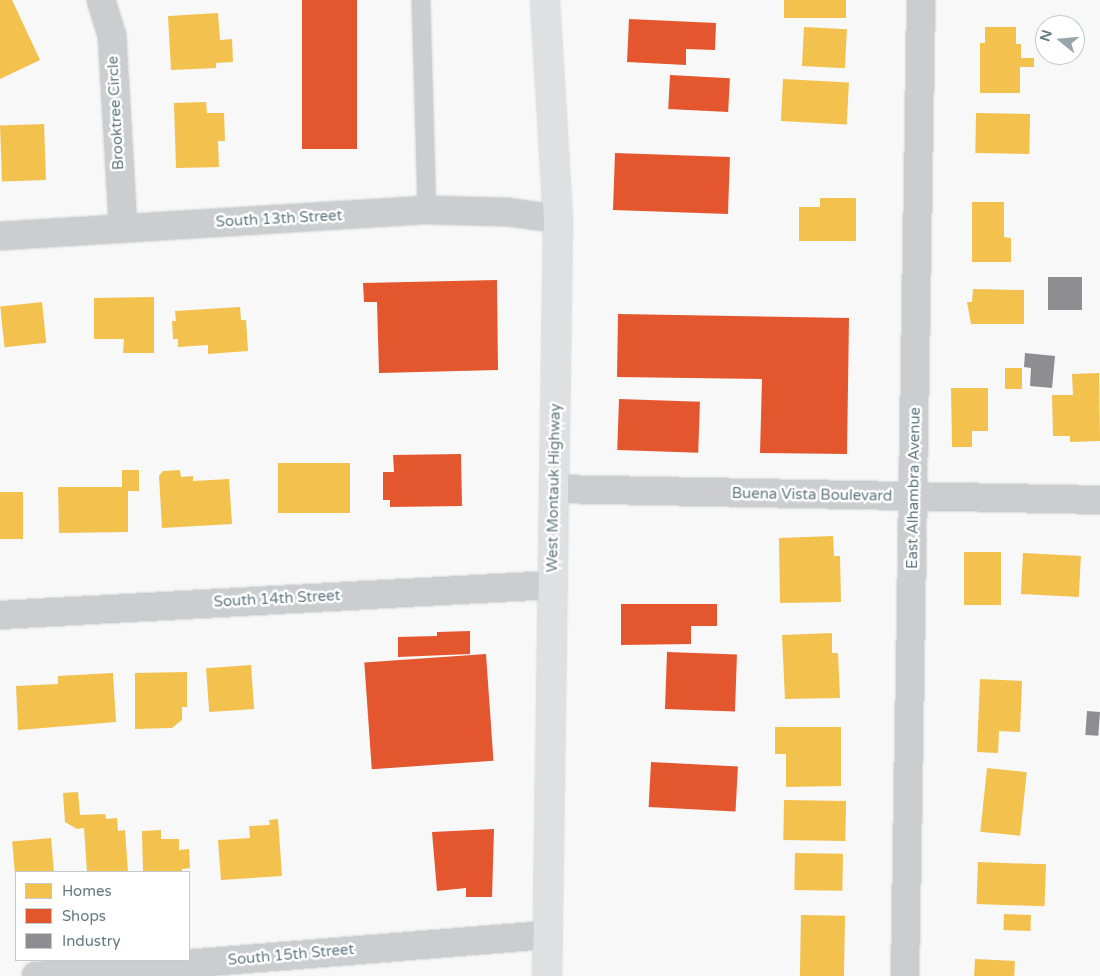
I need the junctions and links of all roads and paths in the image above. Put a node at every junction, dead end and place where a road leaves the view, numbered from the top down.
1 (101, 0) edge
2 (421, 0) edge
3 (545, 0) edge
4 (921, 0) edge
5 (427, 210) junction
6 (558, 220) junction
7 (123, 228) junction
8 (0, 236) edge
9 (554, 489) junction
10 (914, 497) junction
11 (1100, 500) edge
12 (553, 585) junction
13 (0, 615) edge
14 (547, 935) junction
15 (36, 976) edge
16 (546, 976) edge
17 (906, 976) edge

1 - 7 street, Brooktree Circle
2 - 5 lane
3 - 6 main road, West Montauk Highway
4 - 10 street, East Alhambra Avenue
5 - 6 street, South 13th Street
5 - 7 street, South 13th Street
6 - 9 main road, West Montauk Highway
7 - 8 street, South 13th Street
9 - 10 street, Buena Vista Boulevard
9 - 12 main road, West Montauk Highway
10 - 11 street, Buena Vista Boulevard
10 - 17 street, East Alhambra Avenue
12 - 13 street, South 14th Street
12 - 14 main road, West Montauk Highway
14 - 15 street, South 15th Street
14 - 16 main road, West Montauk Highway

